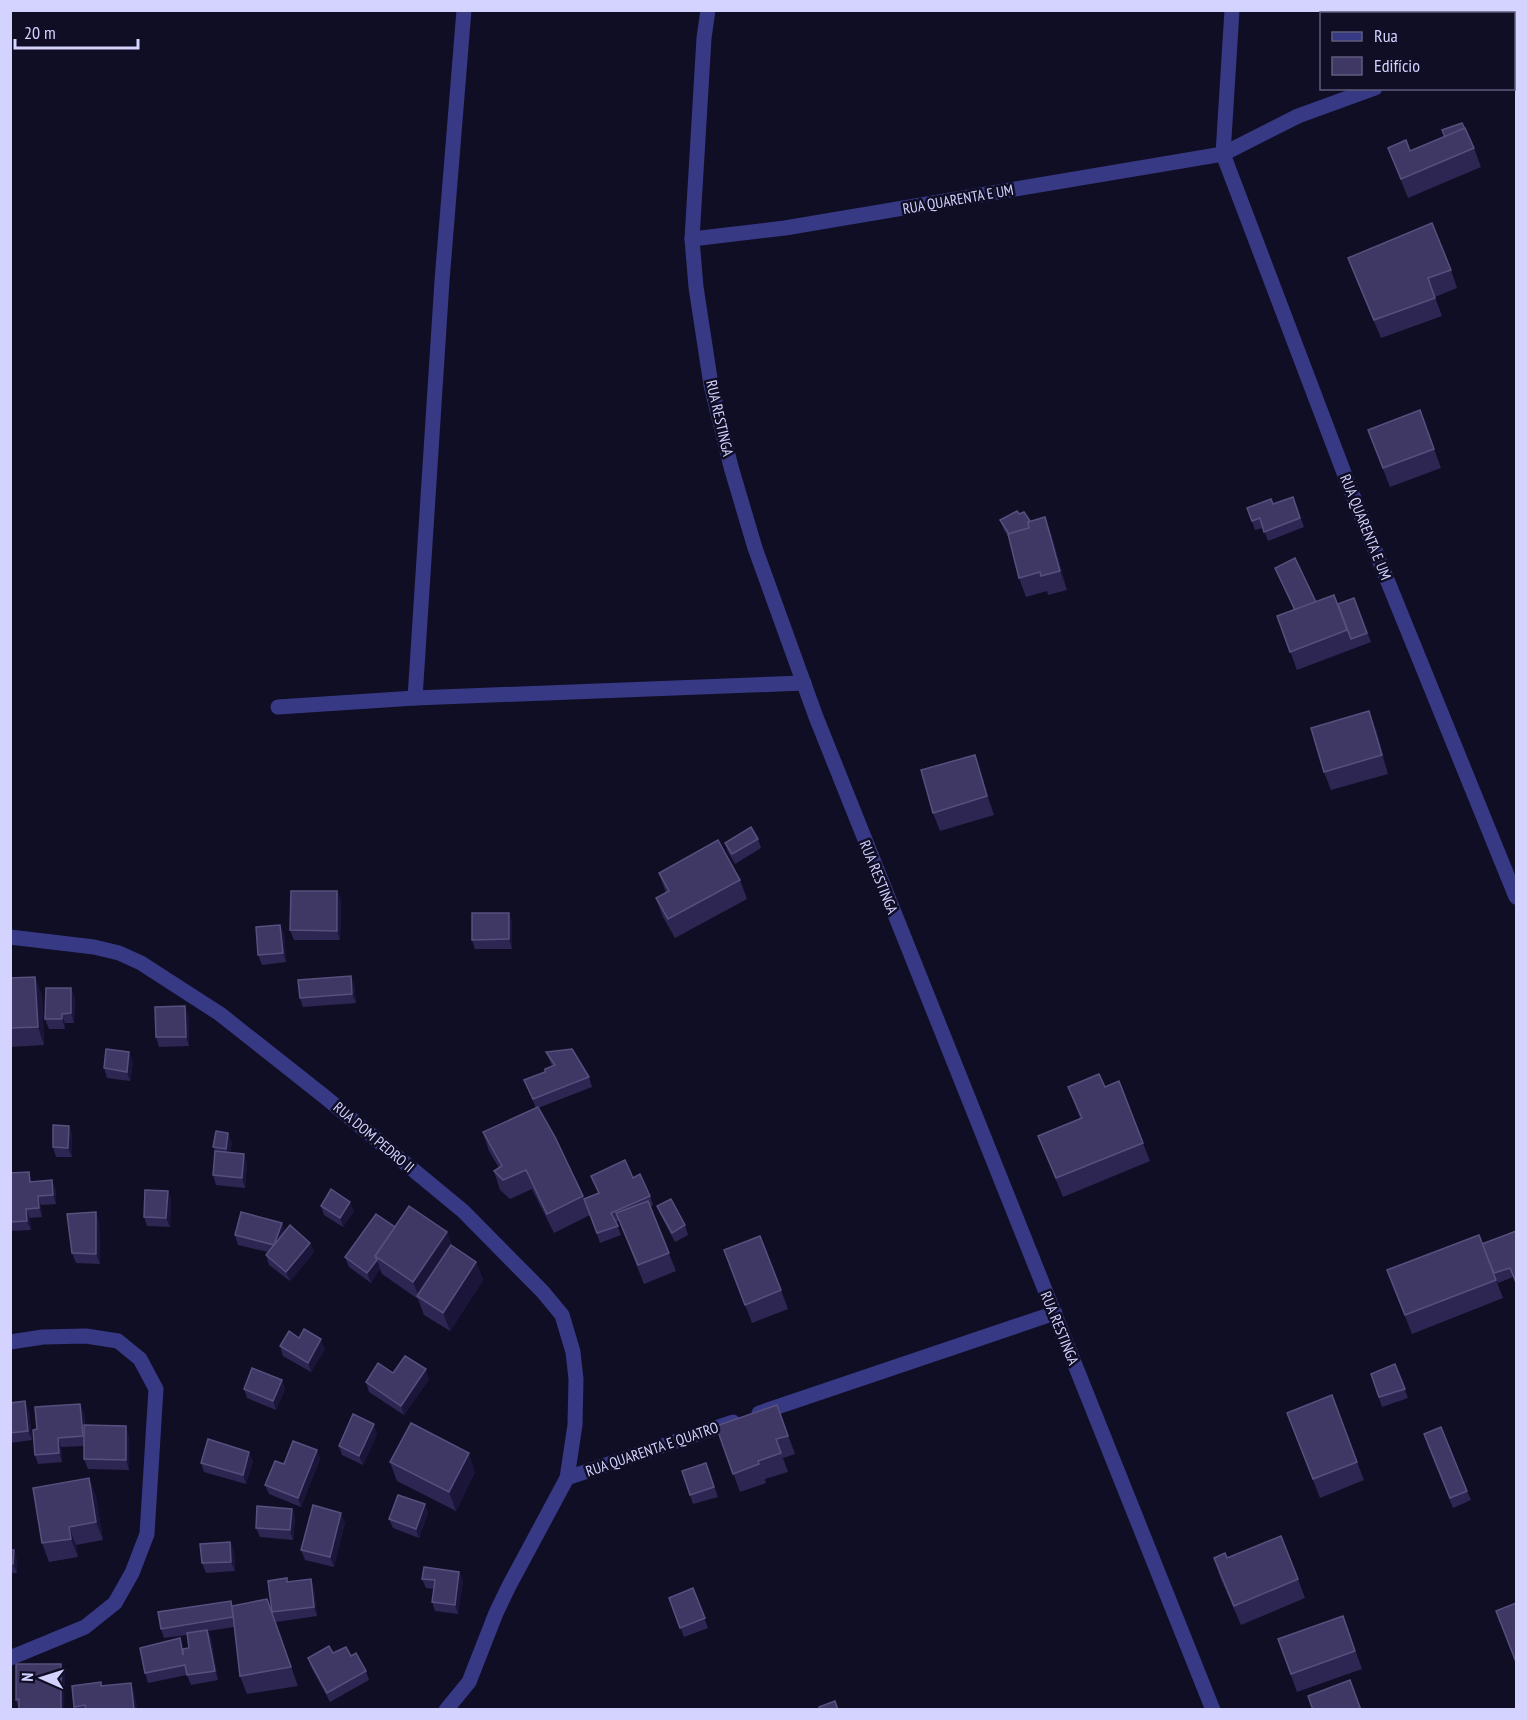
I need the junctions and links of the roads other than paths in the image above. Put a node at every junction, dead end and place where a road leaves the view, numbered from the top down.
1 (464, 10) edge
2 (708, 10) edge
3 (1232, 10) edge
4 (1370, 90) edge
5 (1223, 154) junction
6 (692, 239) junction
7 (804, 683) junction
8 (415, 698) junction
9 (278, 707) dead end
10 (1516, 897) edge
11 (10, 937) edge
12 (1054, 1313) junction
13 (10, 1342) edge
14 (567, 1478) junction
15 (10, 1658) edge
16 (446, 1710) edge
17 (1212, 1710) edge

1 - 8 street
2 - 6 street, RUA RESTINGA
3 - 5 street, RUA QUARENTA E UM
4 - 5 street, RUA QUARENTA E UM
5 - 6 street, RUA QUARENTA E UM
5 - 10 street, RUA QUARENTA E UM
6 - 7 street, RUA RESTINGA
7 - 8 street
7 - 12 street, RUA RESTINGA
8 - 9 street
11 - 14 street, RUA DOM PEDRO II
12 - 14 street, RUA QUARENTA E QUATRO
12 - 17 street, RUA RESTINGA
13 - 15 street
14 - 16 street, RUA QUARENTA E QUATRO

